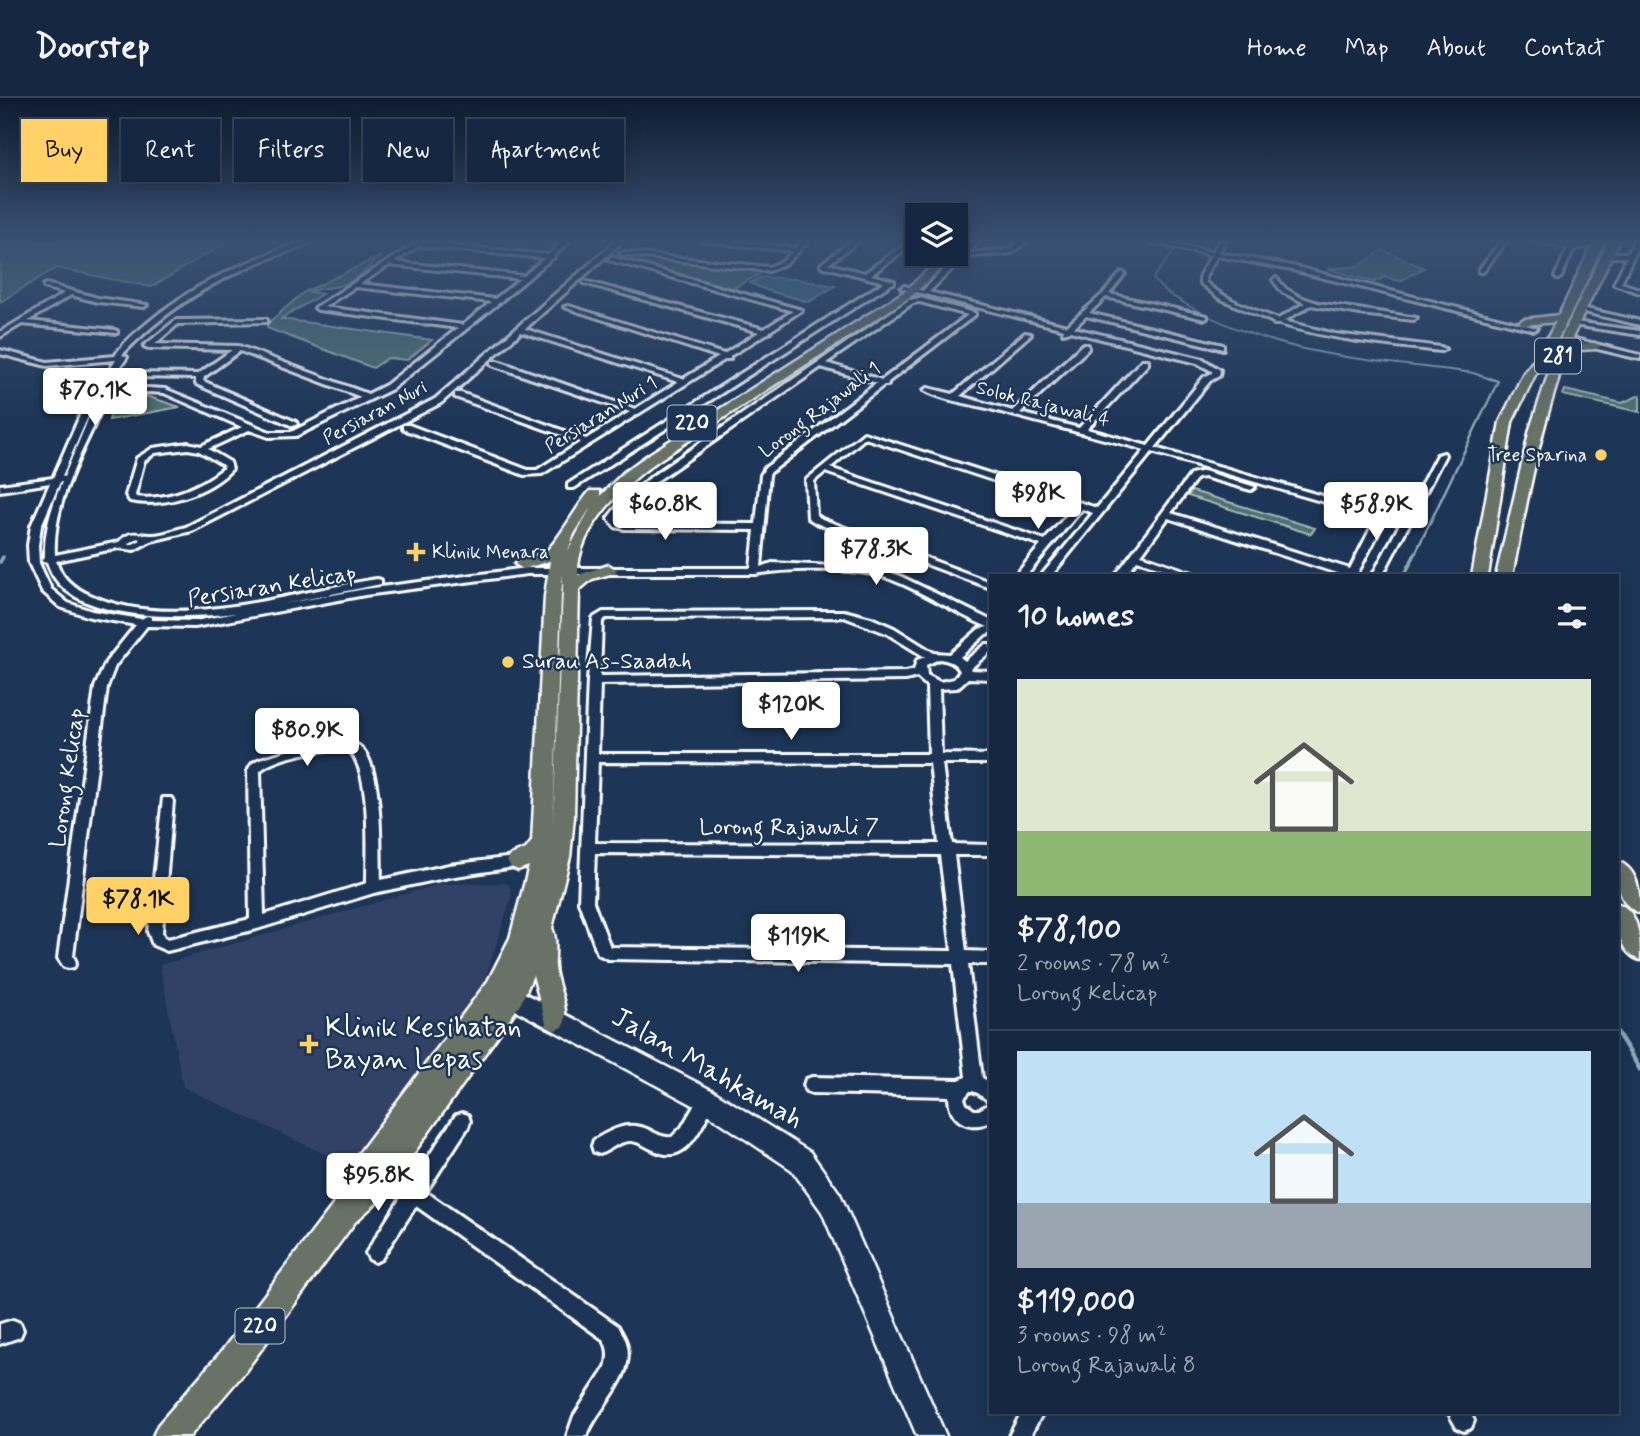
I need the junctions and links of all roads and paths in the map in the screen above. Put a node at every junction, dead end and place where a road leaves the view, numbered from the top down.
1 (52, 303) edge
2 (130, 303) edge
3 (181, 303) edge
4 (182, 303) edge
5 (325, 303) edge
6 (495, 303) edge
7 (548, 303) edge
8 (664, 303) edge
9 (775, 303) edge
10 (856, 303) edge
11 (887, 303) edge
12 (888, 303) edge
13 (908, 303) edge
14 (933, 303) edge
15 (965, 303) edge
16 (965, 303) edge
17 (1096, 303) edge
18 (1143, 303) edge
19 (1236, 303) edge
20 (1438, 303) edge
21 (1570, 303) edge
22 (1584, 303) edge
23 (1308, 304) joint
24 (144, 305) dead end
25 (567, 307) dead end
26 (173, 309) junction
27 (1582, 310) junction
28 (1085, 314) junction
29 (1205, 317) dead end
30 (1414, 318) dead end
31 (1562, 318) junction
32 (265, 321) dead end
33 (20, 322) junction
34 (1276, 323) junction
35 (1640, 323) edge
36 (1523, 324) junction
37 (465, 327) junction
38 (519, 329) junction
39 (1067, 330) junction
40 (115, 332) dead end
41 (767, 332) junction
42 (1640, 333) edge
43 (0, 334) edge
44 (1027, 334) dead end
45 (1569, 335) junction
46 (1548, 344) junction
47 (1594, 344) junction
48 (1220, 346) dead end
49 (1084, 347) dead end
50 (239, 348) junction
51 (1441, 349) dead end
52 (0, 352) edge
53 (1640, 355) edge
54 (727, 357) junction
55 (120, 359) junction
56 (1145, 362) dead end
57 (495, 363) dead end
58 (821, 364) junction
59 (135, 375) dead end
60 (200, 376) junction
61 (685, 382) junction
62 (884, 383) junction
63 (928, 390) dead end
64 (458, 395) dead end
65 (97, 396) junction
66 (954, 397) junction
67 (370, 398) junction
68 (637, 412) junction
69 (1014, 414) junction
70 (1506, 422) junction
71 (293, 424) dead end
72 (248, 427) junction
73 (406, 427) dead end
74 (1536, 429) junction
75 (1081, 430) junction
76 (587, 442) junction
77 (1501, 443) junction
78 (202, 449) junction
79 (1150, 449) junction
80 (1532, 452) junction
81 (1441, 455) dead end
82 (611, 461) junction
83 (626, 467) junction
84 (824, 469) junction
85 (69, 478) junction
86 (56, 480) junction
87 (571, 486) dead end
88 (0, 488) edge
89 (1080, 506) junction
90 (1099, 512) junction
91 (1166, 514) junction
92 (1403, 522) junction
93 (761, 527) junction
94 (147, 539) joint
95 (579, 542) junction
96 (122, 544) joint
97 (562, 544) junction
98 (1047, 544) junction
99 (1135, 556) junction
100 (51, 562) junction
101 (36, 566) junction
102 (562, 566) junction
103 (606, 566) junction
104 (525, 567) junction
105 (757, 567) junction
106 (1022, 574) edge
107 (1048, 574) edge
108 (1122, 574) edge
109 (1190, 574) edge
110 (1349, 574) edge
111 (1353, 574) edge
112 (1378, 574) edge
113 (1479, 574) edge
114 (1504, 574) edge
115 (989, 586) edge
116 (551, 589) junction
117 (571, 590) junction
118 (603, 615) joint
119 (147, 618) junction
120 (989, 624) edge
121 (989, 630) edge
122 (989, 648) edge
123 (931, 656) junction
124 (953, 657) junction
125 (965, 671) junction
126 (919, 673) junction
127 (989, 675) edge
128 (594, 680) junction
129 (933, 684) junction
130 (592, 758) junction
131 (934, 758) junction
132 (989, 759) edge
133 (167, 801) dead end
134 (588, 848) junction
135 (946, 850) junction
136 (989, 850) edge
137 (545, 859) junction
138 (518, 861) joint
139 (1619, 873) edge
140 (374, 887) junction
141 (1640, 904) edge
142 (1619, 915) edge
143 (545, 919) junction
144 (257, 923) junction
145 (1640, 950) edge
146 (960, 958) junction
147 (989, 958) edge
148 (69, 962) dead end
149 (505, 992) junction
150 (555, 1019) junction
151 (812, 1085) dead end
152 (981, 1088) edge
153 (707, 1100) junction
154 (989, 1113) edge
155 (462, 1121) dead end
156 (600, 1146) dead end
157 (383, 1172) junction
158 (414, 1194) junction
159 (345, 1212) junction
160 (375, 1253) dead end
161 (1032, 1414) edge
162 (169, 1436) edge
163 (577, 1436) edge
164 (932, 1436) edge
165 (1019, 1436) edge

1 - 33 street
2 - 24 street
3 - 26 street
4 - 26 street
5 - 37 street
6 - 37 street
7 - 38 street, Persiaran Nuri
8 - 41 street
9 - 41 street, Persiaran Nuri 1
10 - 82 street
11 - 83 main road, 220
12 - 95 main road, 220
13 - 58 street, Lorong Rajawali 1
14 - 62 street, Lorong Rajawali 1
15 - 39 street
16 - 39 street
17 - 28 street
18 - 29 street
19 - 34 street
20 - 36 street
21 - 31 main road, 281
22 - 27 main road, 281
23 - 30 street
23 - 34 street
25 - 54 street
26 - 55 street
27 - 35 street
27 - 45 main road, 281
28 - 39 street
28 - 48 street
31 - 36 main road
31 - 46 main road, 281
32 - 50 street
33 - 40 street
33 - 43 street
34 - 51 street
36 - 46 main road
37 - 67 street
38 - 61 street, Persiaran Nuri 1
38 - 94 street, Persiaran Nuri
39 - 79 street
41 - 54 street, Persiaran Nuri 1
42 - 45 street
44 - 66 street
45 - 47 main road
45 - 47 main road
45 - 74 main road, 281
46 - 70 main road, 281
47 - 53 street
49 - 69 street
50 - 60 street
50 - 67 street
52 - 55 street
54 - 61 street, Persiaran Nuri 1
55 - 65 street
56 - 75 street
57 - 68 street
58 - 62 street
58 - 93 street
59 - 60 street
60 - 71 street
61 - 68 street, Persiaran Nuri 1
62 - 93 street, Lorong Rajawali 1
63 - 66 street, Solok Rajawali 4
64 - 76 street
65 - 72 street
65 - 85 street
65 - 86 street
66 - 69 street, Solok Rajawali 4
67 - 72 street
68 - 76 street, Persiaran Nuri 1
69 - 75 street, Solok Rajawali 4
70 - 74 main road
70 - 77 main road, 281
72 - 78 street
73 - 76 street, Persiaran Nuri 1
74 - 80 main road, 281
75 - 79 street, Solok Rajawali 4
77 - 80 main road
77 - 113 main road, 281
78 - 78 street
79 - 90 street
79 - 92 street
80 - 114 main road, 281
81 - 92 street
82 - 83 street
82 - 87 street
83 - 97 main road, 220
84 - 89 street
84 - 98 street
84 - 115 street
85 - 86 street
85 - 100 street
86 - 88 street
86 - 101 street
89 - 90 street
89 - 98 street
90 - 107 street
91 - 99 street
91 - 110 street
91 - 111 street
92 - 112 street
93 - 105 street, Lorong Rajawali 1
94 - 96 street
95 - 102 main road, 220
95 - 103 main road
96 - 100 street
97 - 102 main road, 220
97 - 104 main road
98 - 106 street
99 - 108 street
99 - 109 street
100 - 101 street
100 - 119 street, Persiaran Kelicap
101 - 119 street, Persiaran Kelicap
102 - 103 street
102 - 104 street, Persiaran Kelicap
102 - 116 main road, 220
102 - 117 main road, 220
103 - 105 street
103 - 117 main road
104 - 116 main road
104 - 119 street, Persiaran Kelicap
105 - 120 street
116 - 137 main road, 220
117 - 137 main road, 220
118 - 123 street
118 - 128 street
119 - 148 street, Lorong Kelicap
121 - 124 street
122 - 125 street
123 - 124 street
123 - 126 street
124 - 125 street
125 - 127 street
125 - 129 street
126 - 128 street
126 - 129 street
128 - 130 street
129 - 131 street
130 - 131 street
130 - 134 street
131 - 132 street
131 - 135 street
133 - 144 street
134 - 135 street, Lorong Rajawali 7
134 - 146 street
135 - 136 street, Lorong Rajawali 7
135 - 146 street
137 - 138 main road
137 - 143 main road, 220
137 - 149 main road, 220
138 - 140 street
139 - 141 main road
140 - 144 street
140 - 144 street
142 - 145 main road
143 - 149 main road, 220
143 - 150 main road
146 - 147 street
146 - 152 street
149 - 150 main road, Jalan Mahkamah
149 - 157 main road, 220
149 - 159 main road, 220
150 - 153 main road, Jalan Mahkamah
151 - 152 street
152 - 154 street
153 - 156 street
153 - 164 main road, Jalan Mahkamah
155 - 158 street
157 - 158 street
157 - 159 main road, 220
158 - 160 street
158 - 163 street
159 - 162 main road, 220
161 - 165 street

